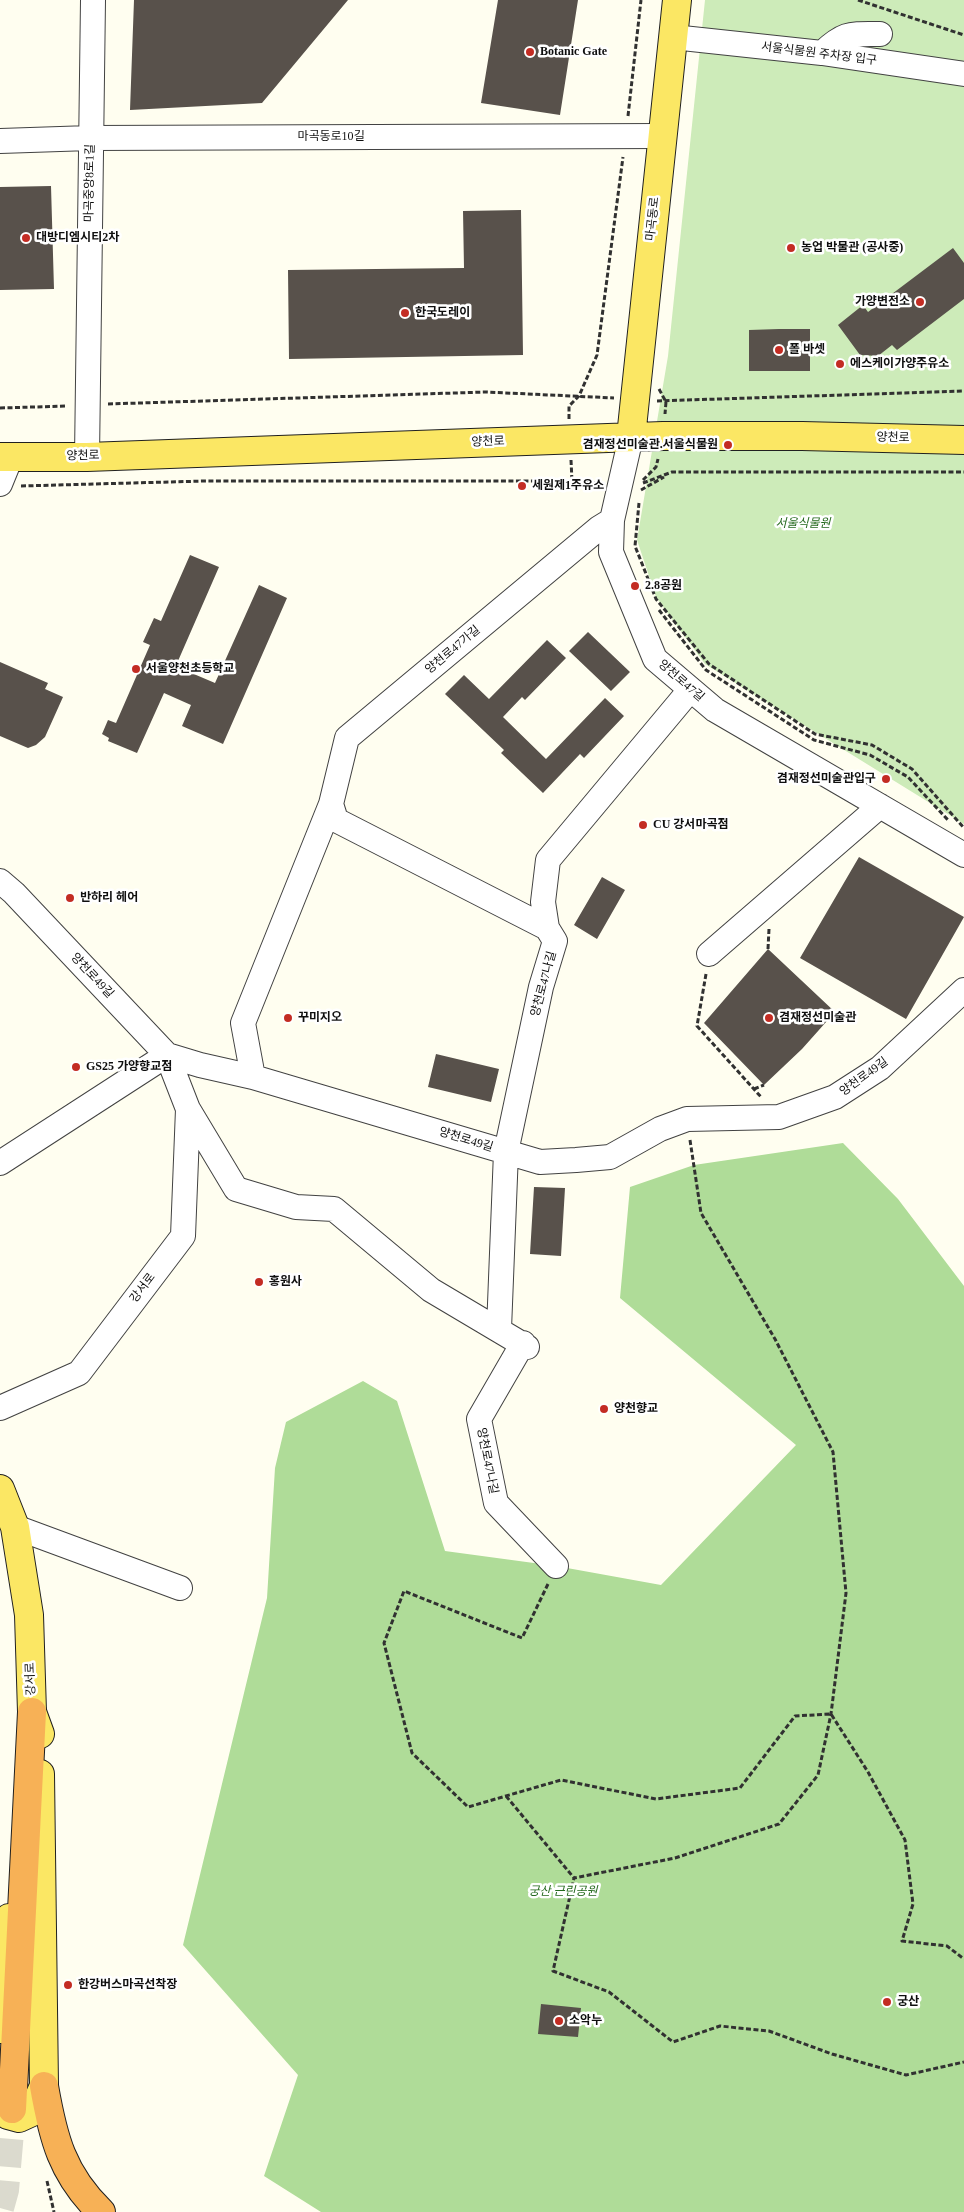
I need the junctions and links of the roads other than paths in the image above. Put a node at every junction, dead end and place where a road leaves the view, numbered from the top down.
1 (93, 0) edge
2 (677, 0) edge
3 (880, 34) dead end
4 (673, 37) junction
5 (822, 53) junction
6 (964, 74) edge
7 (662, 136) junction
8 (90, 138) junction
9 (0, 141) edge
10 (630, 437) junction
11 (964, 440) edge
12 (6, 457) edge
13 (87, 457) junction
14 (10, 485) edge
15 (612, 520) junction
16 (690, 690) junction
17 (331, 804) junction
18 (880, 806) junction
19 (964, 855) edge
20 (0, 881) edge
21 (546, 928) junction
22 (710, 954) road end
23 (964, 990) edge
24 (167, 1054) junction
25 (253, 1077) junction
26 (188, 1109) junction
27 (506, 1152) junction
28 (0, 1163) edge
29 (499, 1329) junction
30 (0, 1408) edge
31 (0, 1488) edge
32 (15, 1527) junction
33 (556, 1566) road end
34 (180, 1588) dead end
35 (32, 1712) junction
36 (0, 2028) edge
37 (44, 2086) junction
38 (6, 2108) edge
39 (101, 2212) edge

1 - 8 street, 마곡중앙8로1길
2 - 4 main road, 마곡동로
3 - 5 street
4 - 5 street, 서울식물원 주차장 입구
4 - 7 main road, 마곡동로
5 - 6 street, 서울식물원 주차장 입구
7 - 8 street, 마곡동로10길
7 - 10 main road, 마곡동로
8 - 9 street, 마곡동로10길
8 - 13 street, 마곡중앙8로1길
10 - 11 main road, 양천로
10 - 13 main road, 양천로
10 - 15 street, 양천로47길
12 - 13 main road, 양천로
12 - 14 street, 양천로
15 - 16 street, 양천로47길
15 - 17 street, 양천로47가길
16 - 18 street, 양천로47길
16 - 21 street, 양천로47나길
17 - 21 street
17 - 25 street, 양천로47가길
18 - 19 street, 양천로47길
18 - 22 street
20 - 24 street, 양천로49길
21 - 27 street, 양천로47나길
23 - 27 street, 양천로49길
24 - 25 street, 양천로49길
24 - 26 street, 양천로47나길
24 - 28 street
25 - 27 street, 양천로49길
26 - 29 street, 양천로47나길
26 - 30 street, 강서로
27 - 29 street, 양천로47나길
29 - 33 street, 양천로47나길
31 - 32 main road, 강서로
32 - 34 street
32 - 35 main road, 강서로
35 - 36 main road
35 - 37 main road
35 - 38 highway
37 - 38 main road
37 - 39 highway

